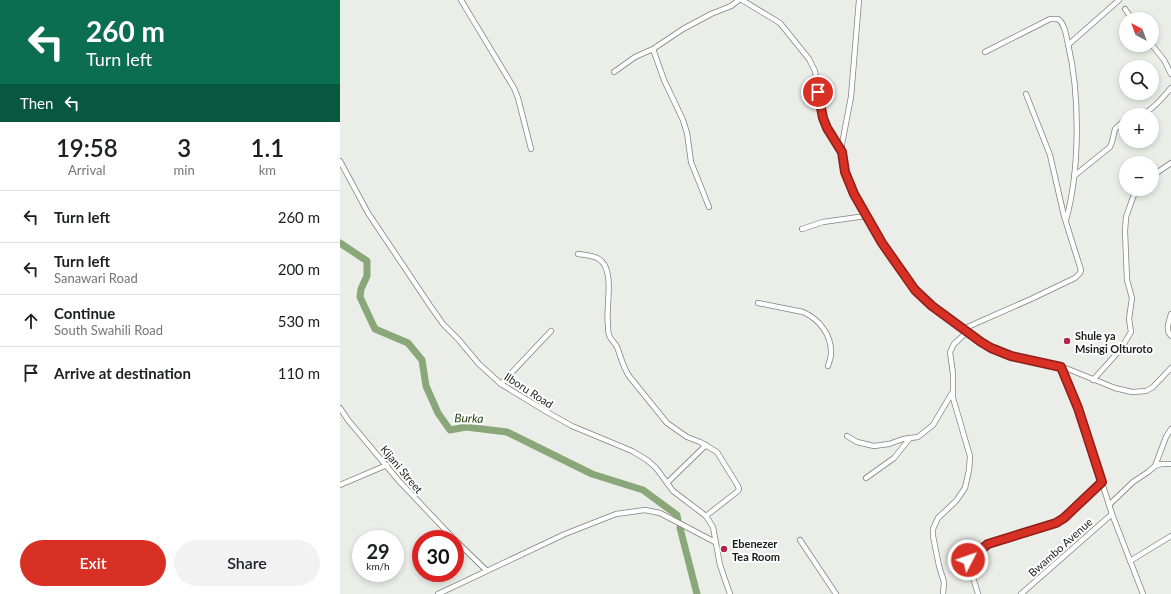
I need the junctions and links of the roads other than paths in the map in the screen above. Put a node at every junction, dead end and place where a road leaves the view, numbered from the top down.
1 (461, 0) edge
2 (741, 0) edge
3 (859, 0) edge
4 (1119, 0) edge
5 (1125, 9) dead end
6 (1127, 12) edge
7 (1068, 45) junction
8 (653, 49) junction
9 (985, 52) dead end
10 (1158, 52) edge
11 (614, 72) dead end
12 (1171, 74) edge
13 (1171, 88) edge
14 (1026, 94) dead end
15 (1150, 108) edge
16 (1119, 125) edge
17 (531, 149) dead end
18 (842, 152) junction
19 (340, 161) edge
20 (1171, 163) edge
21 (1159, 171) edge
22 (1074, 176) junction
23 (1134, 196) edge
24 (709, 206) dead end
25 (866, 216) junction
26 (1066, 220) junction
27 (802, 229) dead end
28 (578, 254) dead end
29 (758, 303) dead end
30 (1171, 314) edge
31 (551, 331) dead end
32 (965, 331) junction
33 (1171, 336) edge
34 (828, 366) dead end
35 (1061, 367) junction
36 (1171, 368) edge
37 (1093, 380) junction
38 (501, 384) junction
39 (953, 392) junction
40 (340, 408) edge
41 (1171, 429) edge
42 (847, 436) dead end
43 (910, 438) junction
44 (706, 445) junction
45 (1171, 464) edge
46 (387, 465) junction
47 (1154, 466) junction
48 (866, 478) dead end
49 (1102, 482) junction
50 (667, 483) junction
51 (340, 485) edge
52 (1109, 505) junction
53 (1112, 514) junction
54 (706, 516) junction
55 (445, 530) edge
56 (1171, 536) edge
57 (800, 540) dead end
58 (715, 542) junction
59 (464, 549) edge
60 (1130, 561) junction
61 (486, 570) junction
62 (438, 594) edge
63 (730, 594) edge
64 (836, 594) edge
65 (943, 594) edge
66 (978, 594) edge
67 (1020, 594) edge
68 (1143, 594) edge

1 - 17 street
2 - 8 street
2 - 18 street
3 - 18 street
4 - 7 street
5 - 6 street
7 - 9 street
7 - 22 street
8 - 11 street
8 - 24 street
10 - 12 street
13 - 15 street
14 - 26 street
16 - 22 street
18 - 25 street
19 - 38 street, Ilboru Road
20 - 21 street
22 - 26 street
23 - 37 street
25 - 27 street
25 - 32 street
26 - 32 street
28 - 44 street
29 - 34 street
30 - 33 street
31 - 38 street
32 - 35 street
32 - 39 street
35 - 37 street
35 - 49 street
36 - 37 street
38 - 50 street, Ilboru Road
39 - 43 street
39 - 65 street
40 - 46 street, Kijani Street
41 - 47 street
42 - 43 street
43 - 48 street
44 - 50 street
44 - 54 street
45 - 47 street
46 - 51 street
46 - 55 street, Kijani Street
47 - 52 street
49 - 52 street
49 - 66 street
50 - 54 street, Ilboru Road
52 - 53 street
53 - 60 street
53 - 67 street, Bwambo Avenue
54 - 58 street
56 - 60 street
57 - 64 street
58 - 61 street
58 - 63 street
59 - 61 street, Kijani Street
60 - 68 street
61 - 62 street

